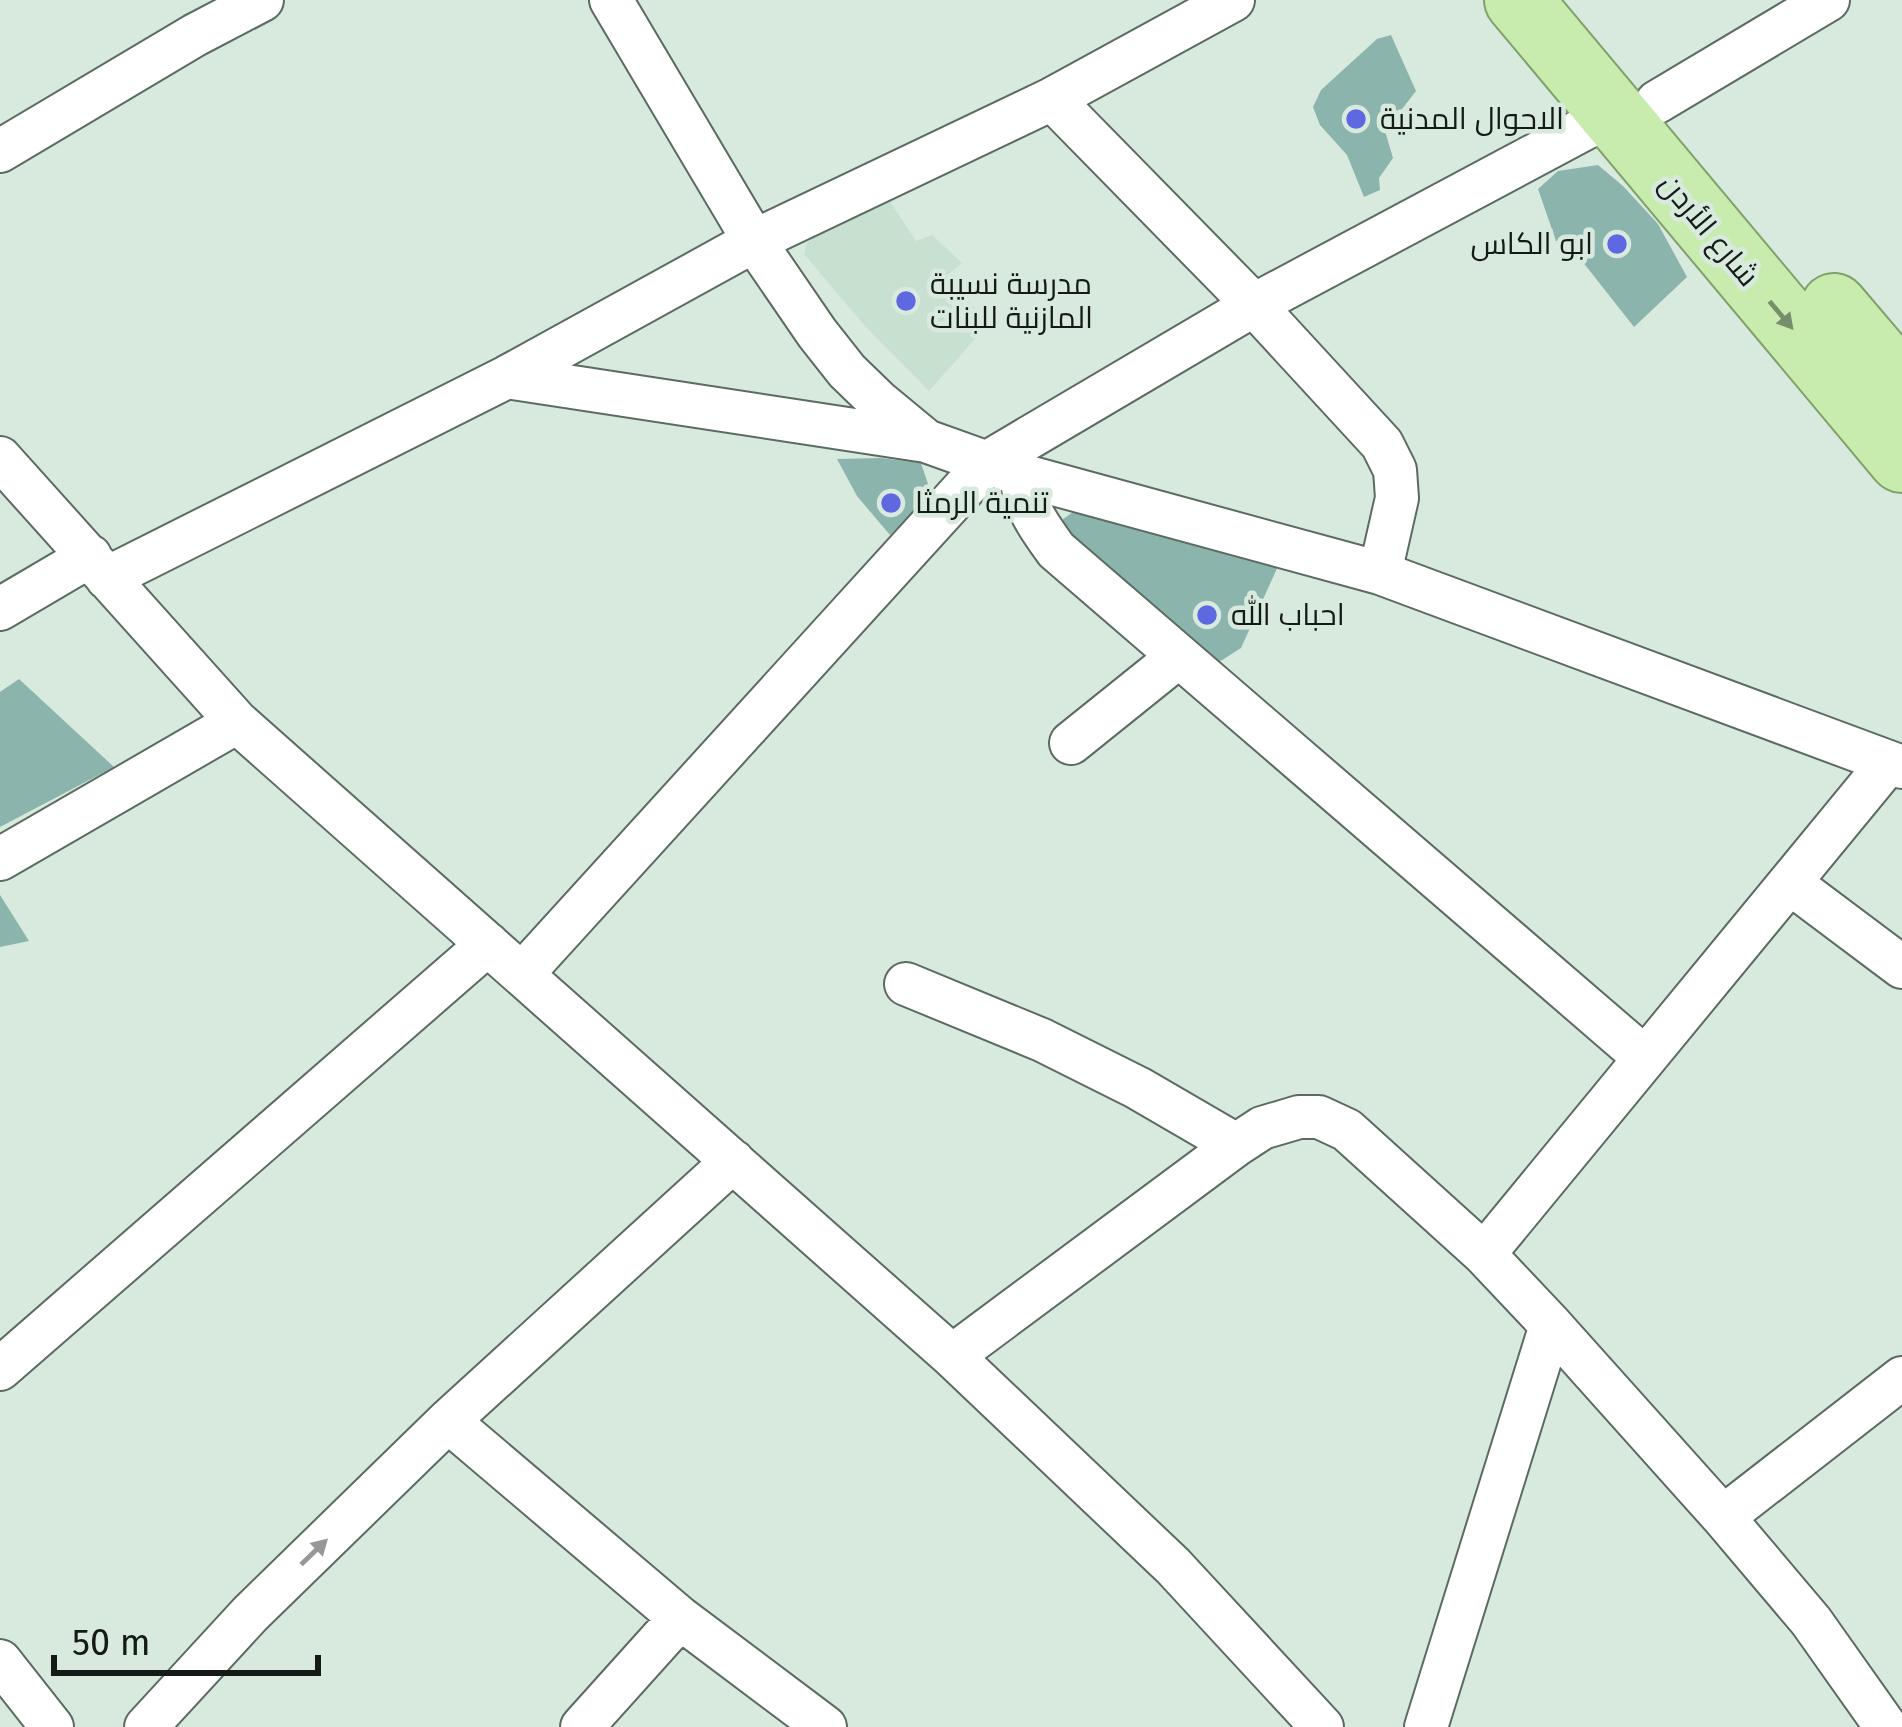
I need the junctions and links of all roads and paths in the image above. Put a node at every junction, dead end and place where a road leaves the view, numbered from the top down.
1 (262, 0) edge
2 (611, 0) edge
3 (1233, 0) edge
4 (1517, 0) edge
5 (1570, 0) edge
6 (1828, 0) edge
7 (1052, 99) junction
8 (1634, 108) junction
9 (0, 151) edge
10 (754, 241) junction
11 (1254, 304) junction
12 (507, 377) junction
13 (1902, 386) edge
14 (926, 441) junction
15 (0, 458) edge
16 (1902, 459) edge
17 (1005, 469) junction
18 (98, 567) junction
19 (1380, 573) junction
20 (0, 609) edge
21 (1178, 657) junction
22 (237, 722) junction
23 (1071, 743) dead end
24 (1895, 765) edge
25 (0, 859) edge
26 (1790, 883) junction
27 (488, 944) junction
28 (1902, 967) edge
29 (522, 974) junction
30 (906, 983) dead end
31 (1646, 1058) junction
32 (1236, 1144) junction
33 (733, 1161) junction
34 (1484, 1254) junction
35 (1552, 1325) junction
36 (952, 1356) junction
37 (0, 1369) edge
38 (1902, 1378) edge
39 (448, 1421) junction
40 (1723, 1517) junction
41 (680, 1618) junction
42 (0, 1661) edge
43 (52, 1727) edge
44 (146, 1727) edge
45 (582, 1727) edge
46 (825, 1727) edge
47 (1322, 1727) edge
48 (1426, 1727) edge
49 (1886, 1727) edge

1 - 9 street
2 - 10 street
3 - 7 street
4 - 8 highway, شارع الأردن
5 - 8 highway, شارع الأردن
6 - 8 street
7 - 10 street
7 - 11 street
8 - 11 street
8 - 13 highway, شارع الأردن
8 -> 16 highway, شارع الأردن
10 - 12 street
10 - 14 street
11 - 17 street
11 - 19 street
12 - 14 street
12 - 18 street
14 - 17 street
15 - 18 street
17 - 19 street
17 - 21 street
17 - 29 street
18 - 20 street
18 - 22 street
19 - 24 street
21 - 23 street
21 - 31 street
22 - 25 street
22 - 27 street
24 - 26 street
26 - 28 street
26 - 31 street
27 - 29 street
27 - 37 street
29 - 33 street
30 - 32 street
31 - 34 street
32 - 34 street
32 - 36 street
33 - 36 street
33 - 39 street
34 - 35 street
35 - 40 street
35 - 48 street
36 - 47 street
38 - 40 street
39 - 41 street
44 -> 39 street
40 - 49 street
41 - 45 street
41 - 46 street
42 - 43 street

